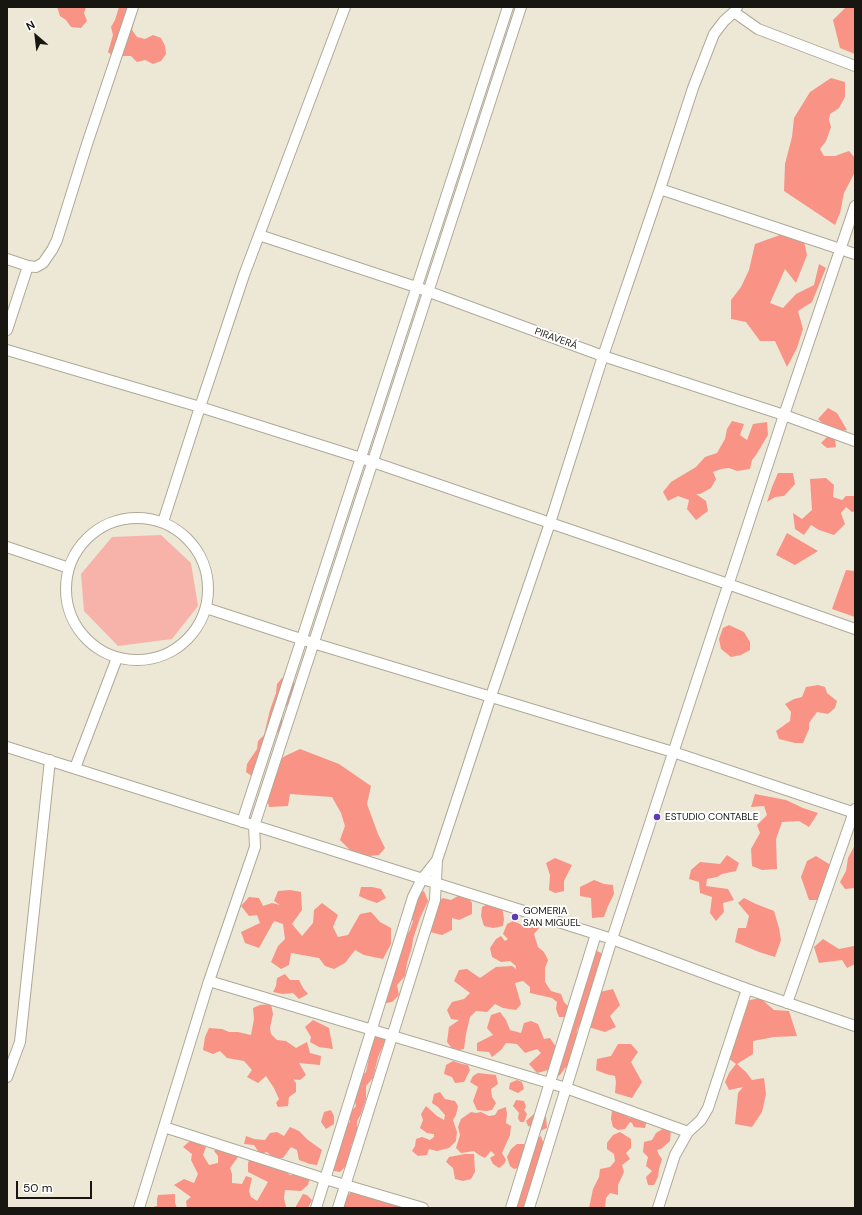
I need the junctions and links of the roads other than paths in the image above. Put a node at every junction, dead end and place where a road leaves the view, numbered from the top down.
1 (132, 7) edge
2 (345, 7) edge
3 (508, 7) edge
4 (520, 7) edge
5 (735, 10) edge
6 (855, 66) edge
7 (488, 68) junction
8 (499, 72) junction
9 (660, 189) junction
10 (855, 206) edge
11 (259, 235) junction
12 (840, 249) junction
13 (855, 254) edge
14 (7, 259) edge
15 (28, 266) junction
16 (416, 287) junction
17 (428, 292) junction
18 (7, 330) edge
19 (7, 350) edge
20 (603, 356) junction
21 (200, 406) junction
22 (784, 415) junction
23 (855, 441) edge
24 (361, 458) junction
25 (372, 462) junction
26 (163, 522) junction
27 (550, 523) junction
28 (7, 547) edge
29 (69, 568) junction
30 (728, 584) junction
31 (206, 608) junction
32 (855, 629) edge
33 (302, 639) junction
34 (313, 643) junction
35 (117, 658) junction
36 (491, 696) junction
37 (7, 747) edge
38 (673, 752) junction
39 (50, 760) junction
40 (75, 768) junction
41 (855, 812) edge
42 (242, 822) junction
43 (254, 826) junction
44 (438, 860) junction
45 (422, 879) junction
46 (436, 883) junction
47 (596, 934) junction
48 (612, 939) junction
49 (209, 981) junction
50 (747, 989) junction
51 (787, 1002) junction
52 (855, 1026) edge
53 (372, 1030) junction
54 (392, 1036) junction
55 (7, 1077) edge
56 (549, 1084) junction
57 (566, 1088) junction
58 (164, 1127) junction
59 (688, 1132) junction
60 (325, 1179) junction
61 (345, 1184) junction
62 (139, 1208) edge
63 (316, 1208) edge
64 (338, 1208) edge
65 (423, 1208) edge
66 (511, 1208) edge
67 (529, 1208) edge
68 (658, 1208) edge

1 - 15 street
2 - 11 street
3 - 7 street
4 - 8 street
5 - 6 street
5 - 9 street
7 - 8 street
7 - 16 street
8 - 17 street
9 - 12 street
9 - 20 street
10 - 12 street
11 - 16 street, PIRAVERÁ
11 - 21 street
12 - 13 street
12 - 22 street
14 - 15 street
15 - 18 street
16 - 17 street, PIRAVERÁ
16 - 24 street
17 - 20 street, PIRAVERÁ
17 - 25 street
19 - 21 street
20 - 22 street, PIRAVERÁ
20 - 27 street
21 - 24 street
21 - 26 street
22 - 23 street, PIRAVERÁ
22 - 30 street
24 - 25 street
24 - 33 street
25 - 27 street
25 - 34 street
26 - 29 street
26 - 31 street
27 - 30 street
27 - 36 street
28 - 29 street
29 - 35 street
30 - 32 street
30 - 38 street
31 - 33 street
31 - 35 street
33 - 34 street
33 - 42 street
34 - 36 street
34 - 43 street
35 - 40 street
36 - 38 street
36 - 44 street
37 - 39 street
38 - 41 street
38 - 48 street
39 - 40 street
39 - 55 street
40 - 42 street
41 - 51 street
42 - 43 street
43 - 45 street
43 - 49 street
44 - 45 street
44 - 46 street
45 - 46 street
45 - 53 street
46 - 47 street
46 - 54 street
47 - 48 street
47 - 56 street
48 - 50 street
48 - 57 street
49 - 53 street
49 - 58 street
50 - 51 street
50 - 59 street
51 - 52 street
53 - 54 street
53 - 60 street
54 - 56 street
54 - 61 street
56 - 57 street
56 - 66 street
57 - 59 street
57 - 67 street
58 - 60 street
58 - 62 street
59 - 68 street
60 - 61 street
60 - 63 street
61 - 64 street
61 - 65 street

